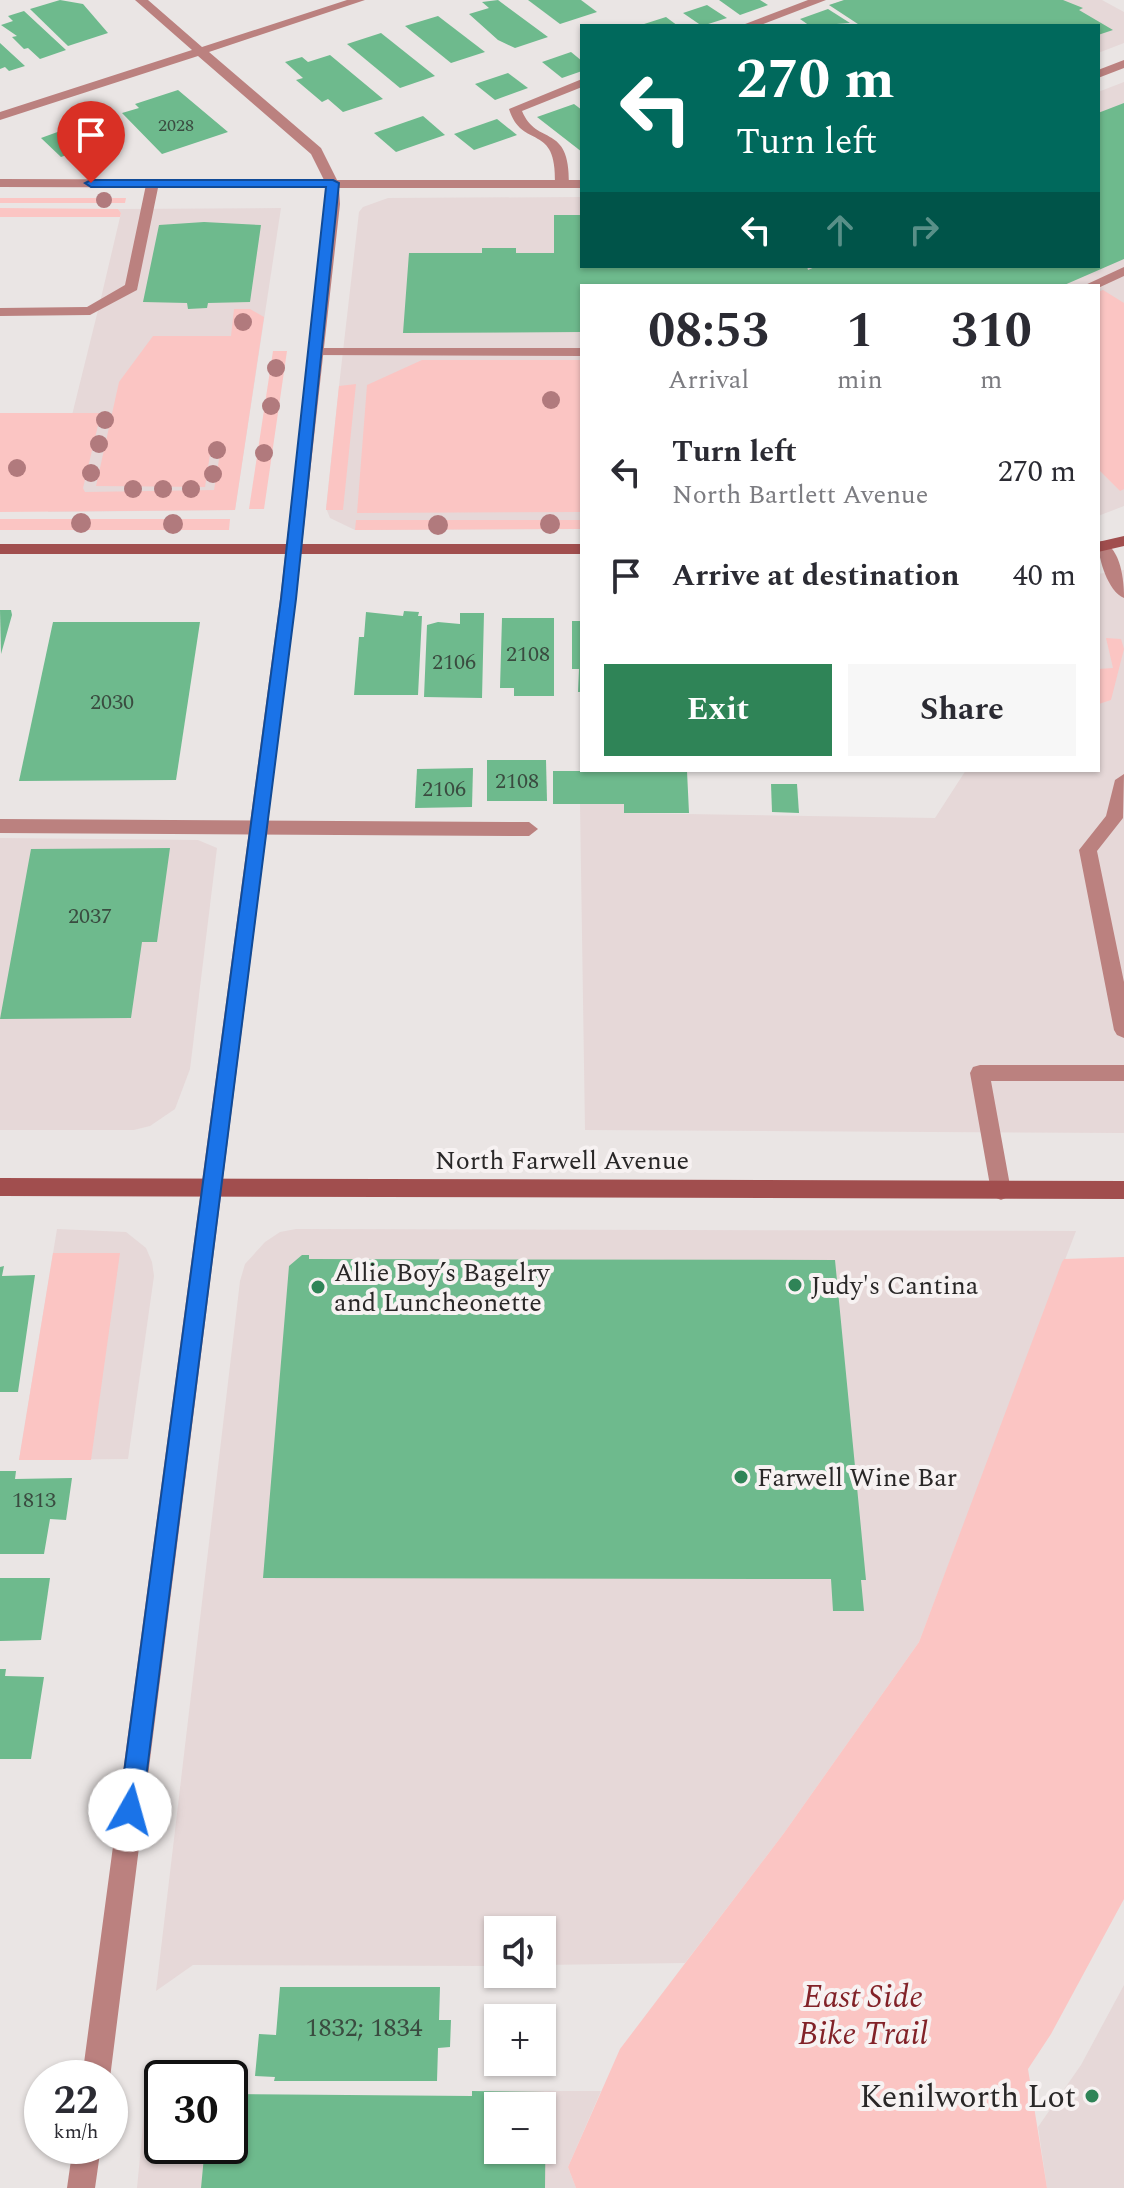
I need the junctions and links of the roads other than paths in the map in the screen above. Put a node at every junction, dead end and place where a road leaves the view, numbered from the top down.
1 (141, 0) edge
2 (359, 0) edge
3 (820, 0) edge
4 (752, 24) edge
5 (202, 51) junction
6 (1124, 64) edge
7 (1100, 73) edge
8 (580, 84) edge
9 (0, 116) edge
10 (0, 183) edge
11 (152, 183) junction
12 (333, 183) junction
13 (562, 184) junction
14 (580, 184) edge
15 (1124, 271) edge
16 (1095, 284) edge
17 (0, 312) edge
18 (315, 352) junction
19 (580, 352) edge
20 (1124, 541) edge
21 (1100, 546) edge
22 (292, 548) junction
23 (0, 549) edge
24 (580, 549) edge
25 (1124, 593) edge
26 (1124, 780) edge
27 (0, 826) edge
28 (256, 827) junction
29 (529, 829) dead end
30 (1124, 1030) edge
31 (1124, 1073) edge
32 (212, 1186) junction
33 (0, 1187) edge
34 (1124, 1190) edge
35 (1001, 1191) junction
36 (98, 2060) edge
37 (84, 2164) edge
38 (81, 2188) edge

1 - 5 street
2 - 5 street
3 - 4 street
5 - 9 street
5 - 12 street
6 - 7 street
8 - 13 street
10 - 11 street
11 - 12 street
11 - 17 street
12 - 13 street
12 - 18 street
13 - 14 street
15 - 16 street
18 - 19 street
18 - 22 street
20 - 21 main road
21 - 25 street
22 - 23 main road
22 - 24 main road
22 - 28 street
26 - 30 street
27 - 28 street
28 - 29 street
28 - 32 street
31 - 35 street
32 - 33 main road, North Farwell Avenue
32 - 35 main road, North Farwell Avenue
32 - 36 street
34 - 35 main road, North Farwell Avenue
37 - 38 street

